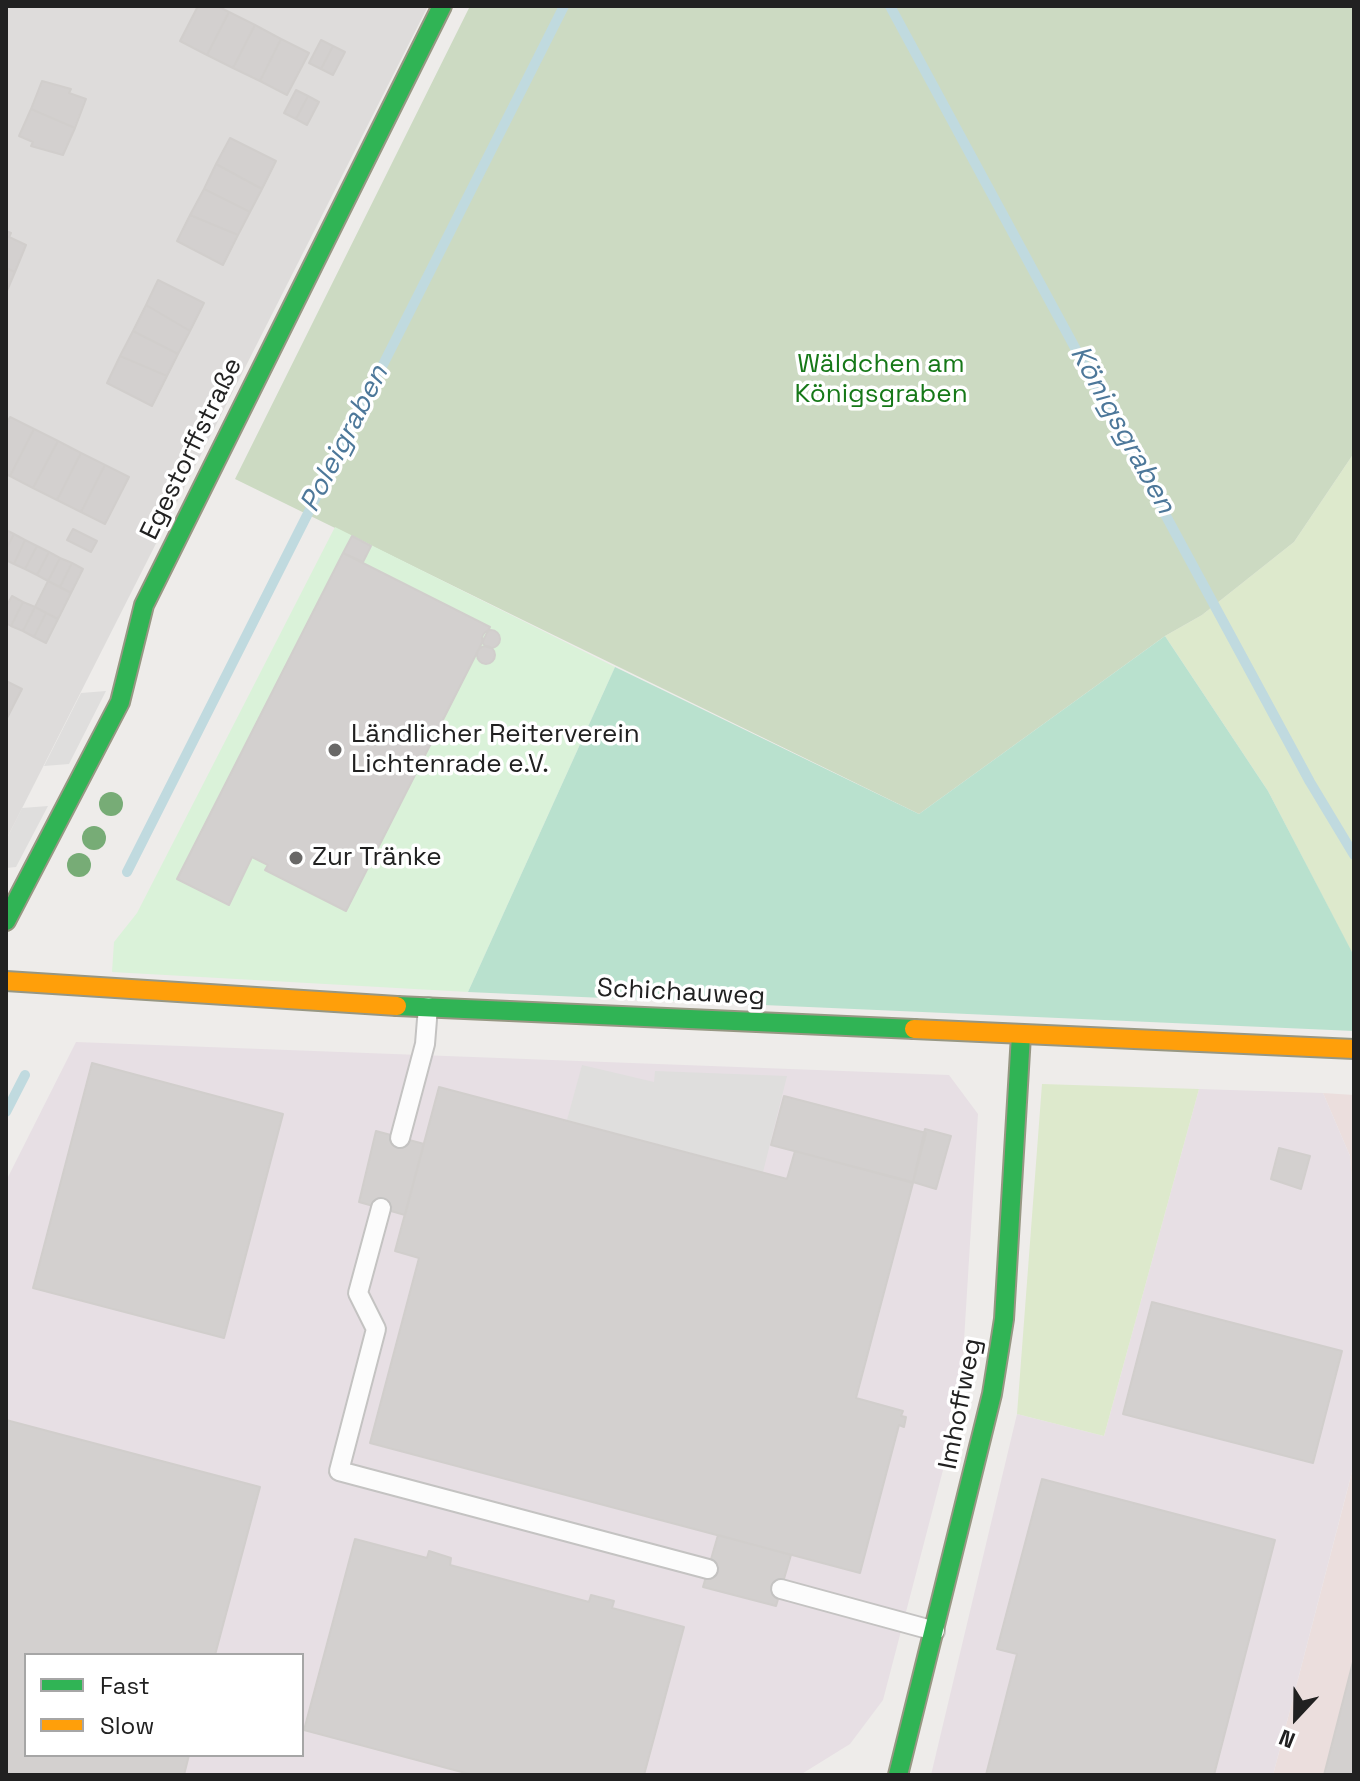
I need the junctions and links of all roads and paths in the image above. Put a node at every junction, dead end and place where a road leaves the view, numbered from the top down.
1 (442, 6) edge
2 (6, 921) edge
3 (6, 981) edge
4 (428, 1007) junction
5 (1021, 1035) junction
6 (1354, 1049) edge
7 (400, 1138) dead end
8 (381, 1208) dead end
9 (708, 1569) dead end
10 (781, 1589) dead end
11 (935, 1631) junction
12 (898, 1775) edge

1 - 2 street, Egestorffstraße
3 - 4 street, Schichauweg
4 - 5 street, Schichauweg
4 - 7 lane
5 - 6 street, Schichauweg
5 - 11 street, Imhoffweg
8 - 9 lane
10 - 11 lane
11 - 12 street, Imhoffweg

